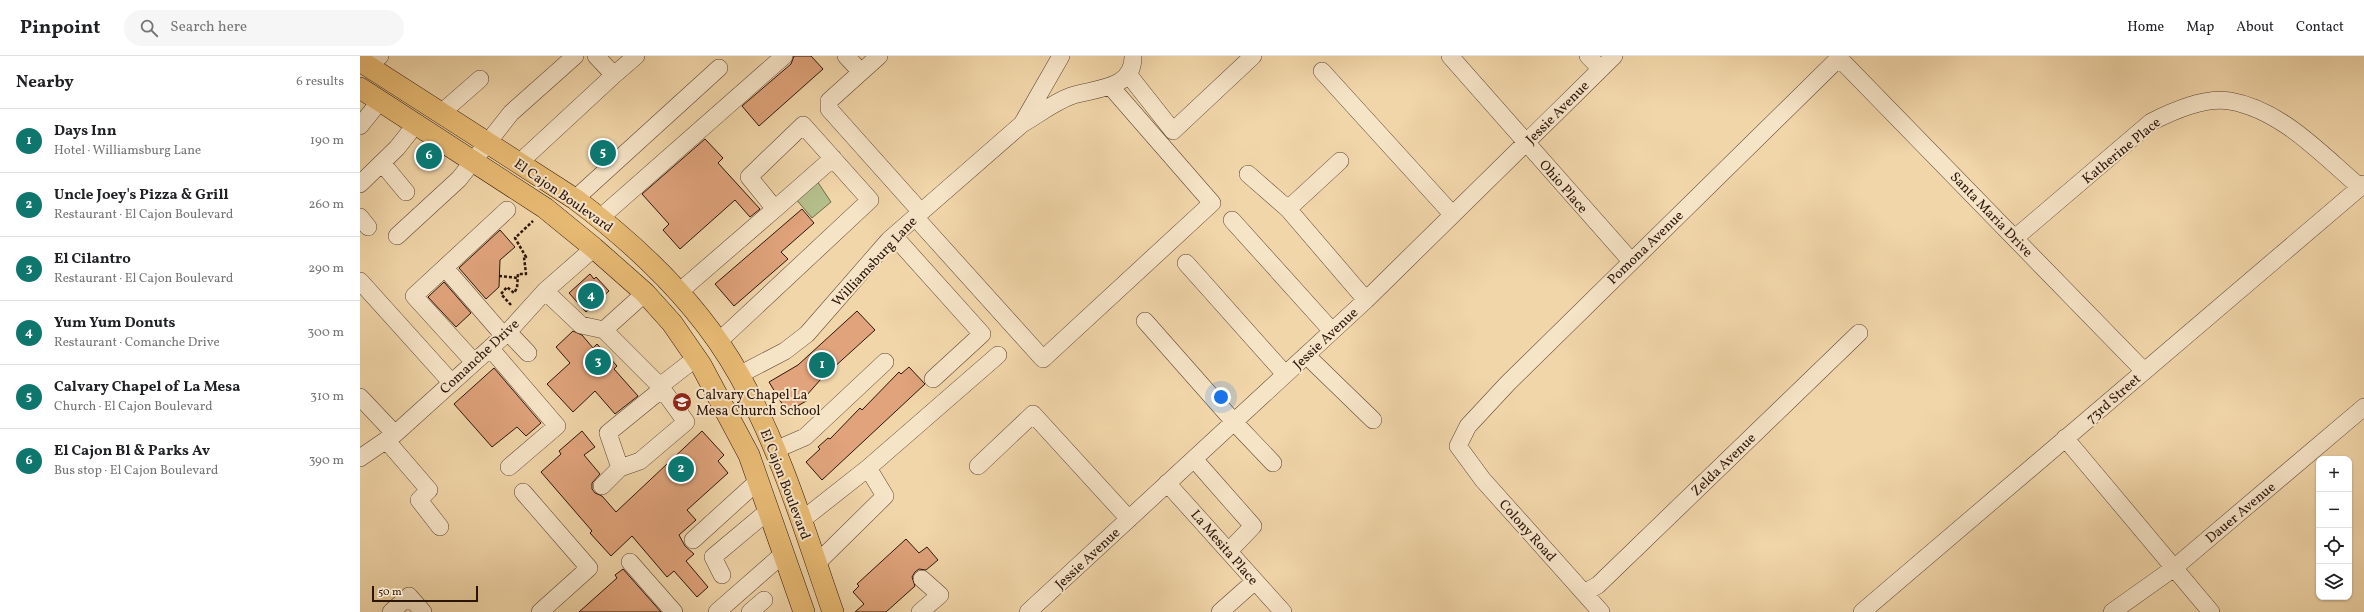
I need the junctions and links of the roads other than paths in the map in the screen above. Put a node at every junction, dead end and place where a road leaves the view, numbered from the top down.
1 (596, 56) edge
2 (636, 56) edge
3 (784, 56) edge
4 (846, 56) edge
5 (879, 56) edge
6 (1061, 56) edge
7 (1133, 56) edge
8 (1253, 56) edge
9 (1450, 56) edge
10 (1588, 56) edge
11 (1614, 56) edge
12 (1840, 57) edge
13 (568, 58) edge
14 (369, 61) edge
15 (719, 68) dead end
16 (1601, 69) junction
17 (1322, 71) dead end
18 (861, 72) junction
19 (1128, 74) junction
20 (614, 75) junction
21 (480, 79) dead end
22 (1111, 87) junction
23 (360, 88) edge
24 (380, 101) junction
25 (440, 114) junction
26 (416, 124) junction
27 (1022, 124) junction
28 (360, 126) edge
29 (487, 143) junction
30 (1527, 143) junction
31 (833, 158) junction
32 (474, 161) junction
33 (1340, 161) dead end
34 (382, 163) junction
35 (519, 163) junction
36 (1248, 174) dead end
37 (360, 184) edge
38 (2362, 185) edge
39 (406, 192) dead end
40 (575, 199) junction
41 (775, 209) junction
42 (1288, 209) junction
43 (507, 210) dead end
44 (918, 214) junction
45 (1452, 214) junction
46 (600, 218) junction
47 (1232, 220) dead end
48 (397, 236) dead end
49 (894, 236) junction
50 (2015, 238) junction
51 (594, 248) junction
52 (1631, 261) junction
53 (1186, 263) dead end
54 (445, 268) junction
55 (360, 281) edge
56 (545, 291) junction
57 (679, 292) junction
58 (645, 293) junction
59 (1366, 300) junction
60 (1145, 322) dead end
61 (604, 330) junction
62 (1332, 331) junction
63 (1859, 333) dead end
64 (506, 334) junction
65 (718, 342) junction
66 (490, 348) junction
67 (528, 353) dead end
68 (998, 355) dead end
69 (1306, 355) junction
70 (696, 358) junction
71 (474, 362) junction
72 (885, 362) dead end
73 (2144, 371) junction
74 (1285, 374) junction
75 (739, 376) junction
76 (933, 379) dead end
77 (451, 382) junction
78 (661, 387) junction
79 (360, 397) edge
80 (2364, 407) edge
81 (1373, 420) dead end
82 (1234, 423) junction
83 (391, 437) junction
84 (2065, 438) junction
85 (1458, 446) joint
86 (775, 450) junction
87 (360, 458) edge
88 (1194, 459) junction
89 (1273, 463) dead end
90 (978, 466) dead end
91 (509, 467) dead end
92 (620, 468) junction
93 (868, 468) junction
94 (758, 481) junction
95 (1168, 483) junction
96 (602, 486) dead end
97 (523, 492) dead end
98 (768, 511) junction
99 (1129, 519) junction
100 (802, 520) junction
101 (440, 527) dead end
102 (693, 540) dead end
103 (1229, 551) junction
104 (783, 554) junction
105 (630, 562) dead end
106 (816, 564) junction
107 (2174, 568) junction
108 (722, 574) dead end
109 (922, 579) dead end
110 (1255, 581) junction
111 (1584, 593) junction
112 (764, 600) dead end
113 (391, 612) edge
114 (423, 612) edge
115 (540, 612) edge
116 (674, 612) edge
117 (717, 612) edge
118 (750, 612) edge
119 (804, 612) edge
120 (833, 612) edge
121 (920, 612) edge
122 (1028, 612) edge
123 (1220, 612) edge
124 (1282, 612) edge
125 (1601, 612) edge
126 (1862, 612) edge
127 (2112, 612) edge
128 (2211, 612) edge

1 - 20 street
2 - 20 street
3 - 46 street
4 - 18 street
5 - 18 street
6 - 27 street, Williamsburg Lane
7 - 19 street
8 - 19 street
9 - 30 street, Ohio Place
10 - 16 street
11 - 16 street, Jessie Avenue
12 - 50 street, Santa Maria Drive
12 - 52 street, Pomona Avenue
13 - 29 street
14 - 25 main road, El Cajon Boulevard
15 - 40 street
16 - 30 street, Jessie Avenue
17 - 45 street
18 - 44 street
19 - 22 street, Williamsburg Lane
20 - 35 street
21 - 25 street
22 - 27 street, Williamsburg Lane
22 - 44 street
23 - 24 main road, El Cajon Boulevard
24 - 26 main road, El Cajon Boulevard
24 - 28 street
25 - 29 main road, El Cajon Boulevard
26 - 32 main road, El Cajon Boulevard
26 - 34 street
27 - 44 street, Williamsburg Lane
29 - 32 street
29 - 35 main road, El Cajon Boulevard
30 - 45 street, Jessie Avenue
30 - 52 street, Ohio Place
31 - 41 street
31 - 41 street
31 - 65 street
32 - 48 street
32 - 51 main road, El Cajon Boulevard
33 - 42 street
34 - 37 street
34 - 39 street
35 - 40 main road, El Cajon Boulevard
36 - 42 street
38 - 50 street, Katherine Place
38 - 73 street, 73rd Street
40 - 46 main road, El Cajon Boulevard
41 - 57 street
42 - 59 street
43 - 54 street
44 - 49 street, Williamsburg Lane
45 - 59 street, Jessie Avenue
46 - 57 main road, El Cajon Boulevard
47 - 62 street
49 - 75 street, Williamsburg Lane
49 - 76 street
50 - 73 street, Santa Maria Drive
51 - 56 street, Comanche Drive
51 - 58 main road, El Cajon Boulevard
52 - 85 street, Pomona Avenue
53 - 74 street
54 - 64 street
54 - 71 street
55 - 77 street
56 - 61 street
56 - 64 street, Comanche Drive
57 - 65 main road, El Cajon Boulevard
58 - 61 street
58 - 70 main road, El Cajon Boulevard
59 - 62 street, Jessie Avenue
60 - 82 street
61 - 78 street
62 - 69 street, Jessie Avenue
63 - 111 street, Zelda Avenue
64 - 66 street, Comanche Drive
64 - 67 street
65 - 75 main road, El Cajon Boulevard
66 - 71 street, Comanche Drive
66 - 91 street
68 - 93 street
69 - 74 street, Jessie Avenue
69 - 81 street
70 - 75 main road
70 - 78 street
70 - 94 main road, El Cajon Boulevard
71 - 77 street, Comanche Drive
72 - 86 street
73 - 84 street, 73rd Street
74 - 82 street, Jessie Avenue
75 - 86 main road, El Cajon Boulevard
77 - 83 street, Comanche Drive
78 - 92 street
78 - 92 street
79 - 83 street
80 - 107 street, Dauer Avenue
82 - 88 street, Jessie Avenue
82 - 89 street
83 - 87 street, Comanche Drive
83 - 101 street
84 - 107 street
84 - 126 street, 73rd Street
85 - 111 street, Colony Road
86 - 100 main road, El Cajon Boulevard
88 - 95 street, Jessie Avenue
88 - 103 street
90 - 99 street
92 - 96 street
93 - 100 street
93 - 106 street
94 - 98 main road, El Cajon Boulevard
94 - 102 street
95 - 99 street, Jessie Avenue
95 - 103 street, La Mesita Place
97 - 115 street
98 - 104 main road, El Cajon Boulevard
98 - 108 street
99 - 122 street, Jessie Avenue
100 - 106 main road, El Cajon Boulevard
103 - 110 street, La Mesita Place
104 - 117 street
104 - 119 main road, El Cajon Boulevard
105 - 116 street
106 - 120 main road, El Cajon Boulevard
107 - 127 street, Dauer Avenue
107 - 128 street
109 - 121 street
110 - 123 street
110 - 124 street, La Mesita Place
111 - 125 street, Colony Road
112 - 118 street
113 - 114 street

